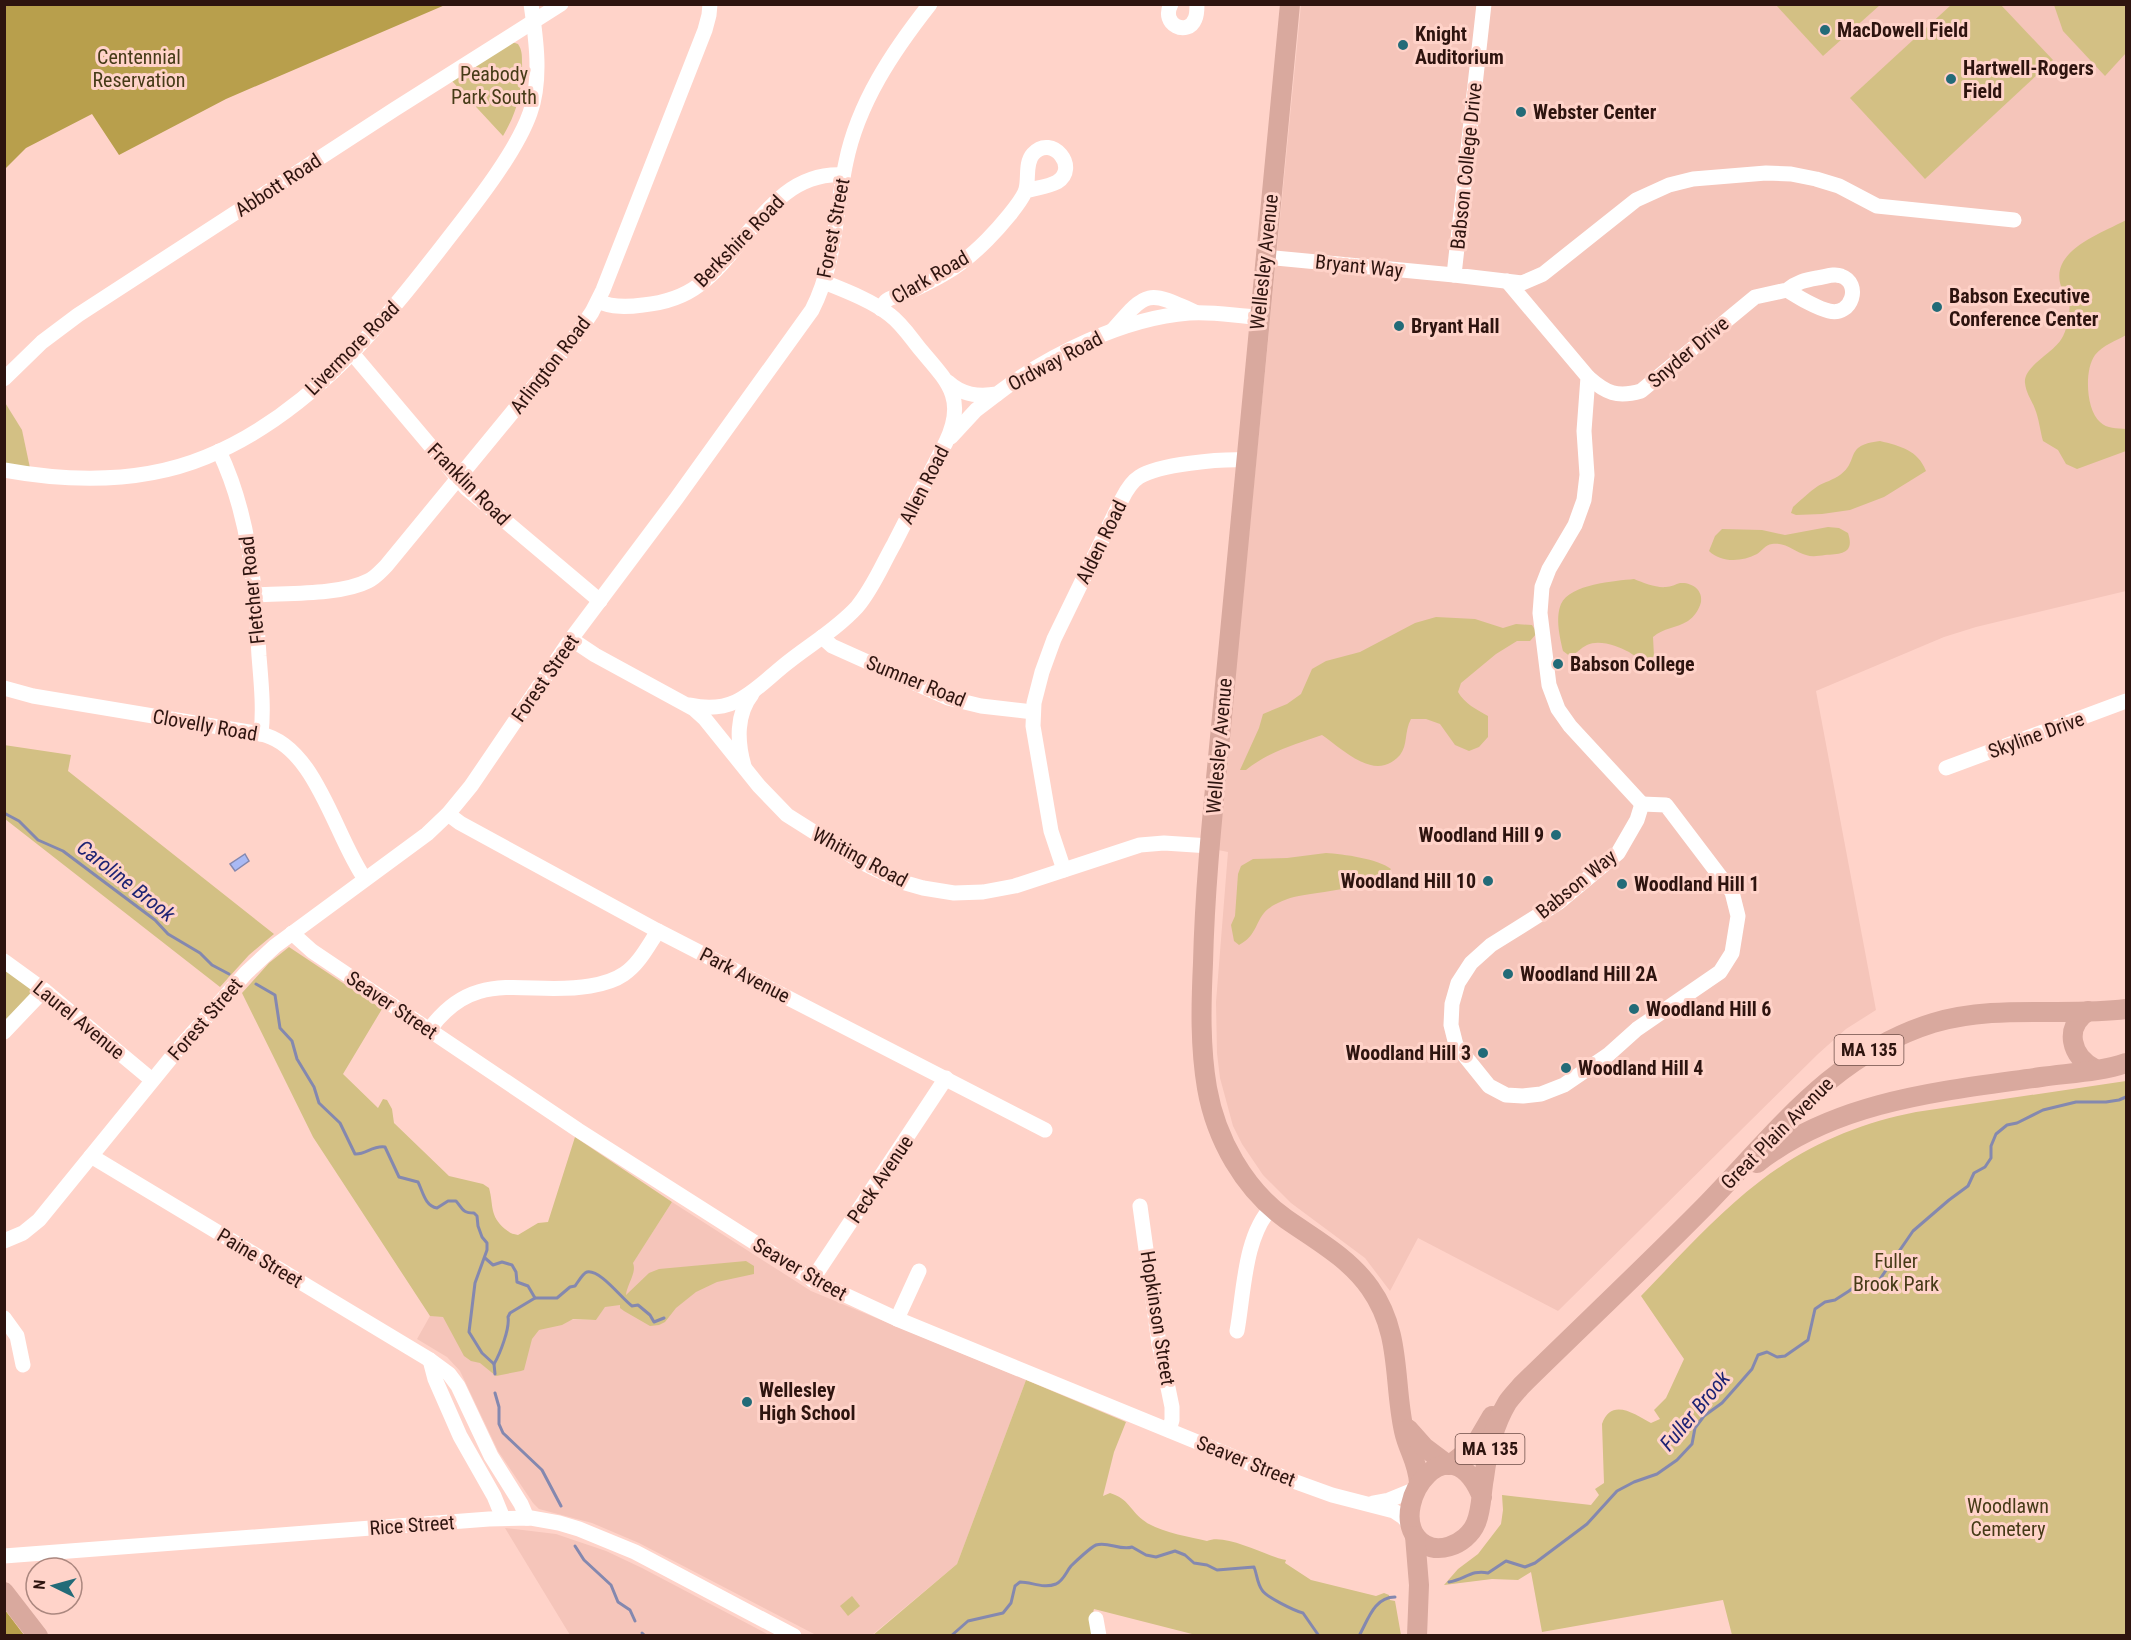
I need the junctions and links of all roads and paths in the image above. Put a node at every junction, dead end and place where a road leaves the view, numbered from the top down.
1 (531, 4) edge
2 (561, 4) edge
3 (710, 4) edge
4 (930, 4) edge
5 (1171, 4) edge
6 (1197, 4) edge
7 (1290, 4) edge
8 (1484, 4) edge
9 (534, 22) junction
10 (843, 175) junction
11 (1026, 191) dead end
12 (2014, 220) dead end
13 (1265, 257) junction
14 (1454, 275) junction
15 (1507, 281) junction
16 (824, 282) junction
17 (1787, 290) dead end
18 (598, 301) junction
19 (881, 309) junction
20 (1198, 313) junction
21 (1258, 317) junction
22 (1113, 330) junction
23 (352, 353) junction
24 (1588, 377) junction
25 (4, 379) edge
26 (948, 382) junction
27 (997, 394) junction
28 (946, 442) junction
29 (219, 451) junction
30 (1245, 460) junction
31 (4, 470) edge
32 (458, 479) junction
33 (256, 595) junction
34 (600, 601) junction
35 (822, 637) junction
36 (572, 639) junction
37 (4, 688) edge
38 (753, 693) junction
39 (2127, 701) edge
40 (687, 704) junction
41 (1033, 712) junction
42 (261, 734) junction
43 (1946, 768) dead end
44 (745, 769) junction
45 (1642, 804) junction
46 (448, 814) junction
47 (1210, 846) junction
48 (1064, 870) junction
49 (365, 879) junction
50 (658, 931) junction
51 (292, 933) junction
52 (4, 961) edge
53 (44, 990) junction
54 (2127, 1009) edge
55 (2088, 1011) junction
56 (429, 1030) junction
57 (4, 1032) edge
58 (2125, 1064) edge
59 (2095, 1069) junction
60 (946, 1078) junction
61 (152, 1080) junction
62 (1045, 1130) dead end
63 (91, 1156) junction
64 (1706, 1205) junction
65 (1140, 1206) dead end
66 (1272, 1207) junction
67 (4, 1240) edge
68 (919, 1271) dead end
69 (812, 1280) junction
70 (4, 1318) edge
71 (897, 1319) junction
72 (1237, 1331) dead end
73 (430, 1360) junction
74 (23, 1365) dead end
75 (1507, 1403) junction
76 (1402, 1419) junction
77 (1169, 1430) junction
78 (1450, 1464) junction
79 (1417, 1486) junction
80 (1482, 1497) junction
81 (1362, 1503) junction
82 (503, 1518) junction
83 (527, 1518) junction
84 (1414, 1531) junction
85 (1444, 1548) junction
86 (4, 1556) edge
87 (4, 1593) edge
88 (1418, 1599) junction
89 (1096, 1619) dead end
90 (38, 1635) edge
91 (794, 1635) edge
92 (1098, 1635) edge
93 (1416, 1635) edge

1 - 9 street, Livermore Road
2 - 9 street, Abbott Road
3 - 18 street, Arlington Road
4 - 10 street, Forest Street
5 - 6 street
7 - 13 main road, Wellesley Avenue
8 - 14 street, Babson College Drive
9 - 23 street, Livermore Road
9 - 25 street, Abbott Road
10 - 16 street, Forest Street
10 - 18 street, Berkshire Road
11 - 19 street, Clark Road
12 - 15 street, Babson College Drive
13 - 14 street, Bryant Way
13 - 21 main road, Wellesley Avenue
14 - 15 street, Babson College Drive
15 - 24 street, Snyder Drive
16 - 19 street, Allen Road
16 - 34 street, Forest Street
17 - 24 street, Snyder Drive
18 - 32 street, Arlington Road
19 - 26 street, Allen Road
20 - 21 street, Ordway Road
20 - 22 street, Ordway Road
20 - 22 street, Ordway Road
21 - 30 main road, Wellesley Avenue
22 - 27 street, Ordway Road
23 - 29 street, Livermore Road
23 - 32 street, Franklin Road
24 - 45 street
26 - 27 street, Ordway Road
26 - 28 street, Allen Road
27 - 28 street, Ordway Road
28 - 35 street, Allen Road
29 - 31 street, Livermore Road
29 - 33 street, Fletcher Road
30 - 41 street, Alden Road
30 - 47 main road, Wellesley Avenue
32 - 33 street, Arlington Road
32 - 34 street, Franklin Road
33 - 42 street, Fletcher Road
34 - 36 street, Forest Street
35 - 38 street, Allen Road
35 - 41 street, Sumner Road
36 - 40 street, Whiting Road
36 - 46 street, Forest Street
37 - 42 street, Clovelly Road
38 - 40 street, Allen Road
38 - 44 street, Allen Road
39 - 43 street, Skyline Drive
40 - 44 street, Whiting Road
41 - 48 street
42 - 49 street, Clovelly Road
44 - 48 street, Whiting Road
45 - 45 street, Babson Way
46 - 49 street, Forest Street
46 - 50 street, Park Avenue
47 - 48 street, Whiting Road
47 - 66 main road, Wellesley Avenue
49 - 51 street, Forest Street
50 - 56 street
50 - 60 street, Park Avenue
51 - 56 street, Seaver Street
51 - 61 street, Forest Street
52 - 53 street, Laurel Avenue
53 - 57 street
53 - 61 street, Laurel Avenue
54 - 55 main road, Great Plain Avenue / MA 135
55 - 59 main road
55 - 64 main road, Great Plain Avenue / MA 135
56 - 69 street, Seaver Street
58 - 59 main road, Great Plain Avenue / MA 135
59 - 64 main road, Great Plain Avenue / MA 135
60 - 62 street, Park Avenue
60 - 69 street, Peck Avenue
61 - 63 street, Forest Street
63 - 67 street, Forest Street
63 - 73 street, Paine Street
64 - 75 main road, Great Plain Avenue / MA 135
65 - 77 street, Hopkinson Street
66 - 72 street
66 - 76 main road, Wellesley Avenue
68 - 71 street
69 - 71 street, Seaver Street
70 - 74 street
71 - 77 street, Seaver Street
73 - 82 street
73 - 83 street, Paine Street
75 - 78 main road, Great Plain Avenue / MA 135
75 - 80 main road, Great Plain Avenue / MA 135
76 - 78 main road, Wellesley Avenue
76 - 79 main road, Wellesley Avenue
77 - 81 street, Seaver Street
78 - 79 main road, MA 135
78 - 80 main road
79 - 81 street, Seaver Street
79 - 84 main road, MA 135
80 - 85 main road, MA 135
81 - 84 street, Seaver Street
82 - 83 street, Rice Street
82 - 86 street, Rice Street
83 - 91 street, Rice Street
84 - 85 main road
84 - 88 main road, MA 135
85 - 88 main road, MA 135
87 - 90 main road
88 - 93 main road, MA 135
89 - 92 street

